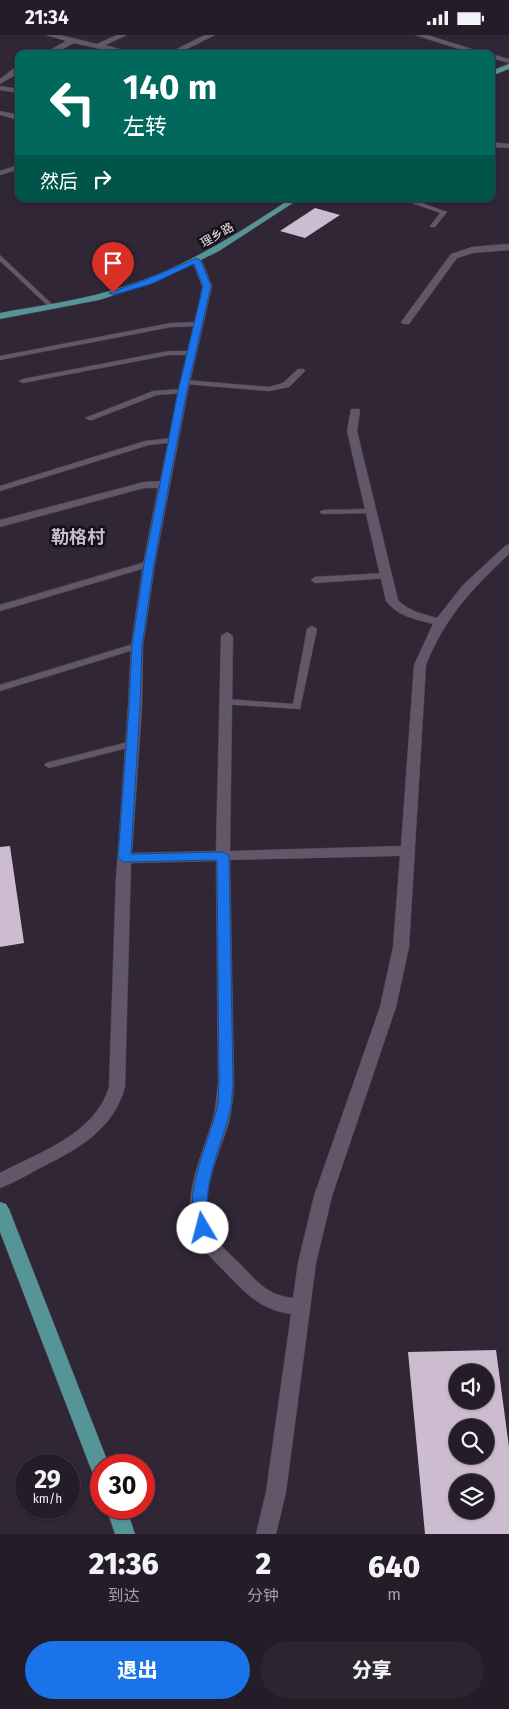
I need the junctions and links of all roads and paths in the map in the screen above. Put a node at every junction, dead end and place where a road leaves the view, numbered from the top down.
1 (52, 35) edge
2 (122, 35) edge
3 (211, 35) edge
4 (419, 35) edge
5 (73, 40) junction
6 (98, 46) junction
7 (54, 50) edge
8 (116, 50) edge
9 (179, 50) edge
10 (470, 50) edge
11 (495, 57) edge
12 (509, 61) edge
13 (509, 66) edge
14 (15, 72) edge
15 (495, 73) edge
16 (0, 82) edge
17 (0, 88) edge
18 (15, 90) edge
19 (0, 113) edge
20 (15, 117) edge
21 (495, 144) edge
22 (509, 146) edge
23 (15, 168) edge
24 (0, 173) edge
25 (291, 202) edge
26 (414, 202) edge
27 (434, 227) dead end
28 (509, 247) edge
29 (0, 257) edge
30 (197, 261) junction
31 (51, 306) junction
32 (0, 315) edge
33 (406, 322) dead end
34 (199, 324) junction
35 (192, 353) junction
36 (0, 358) edge
37 (301, 371) dead end
38 (23, 381) dead end
39 (184, 387) junction
40 (355, 411) dead end
41 (89, 418) dead end
42 (173, 440) junction
43 (164, 484) junction
44 (0, 489) edge
45 (371, 511) junction
46 (323, 512) dead end
47 (0, 524) edge
48 (509, 548) edge
49 (149, 564) junction
50 (386, 575) junction
51 (315, 580) dead end
52 (0, 608) edge
53 (439, 622) junction
54 (312, 629) dead end
55 (227, 636) dead end
56 (137, 646) junction
57 (0, 688) edge
58 (226, 702) junction
59 (132, 744) junction
60 (49, 765) dead end
61 (408, 851) junction
62 (223, 856) junction
63 (124, 858) junction
64 (0, 1181) edge
65 (0, 1209) edge
66 (300, 1307) junction
67 (95, 1454) edge
68 (120, 1519) edge
69 (125, 1534) edge
70 (266, 1534) edge

1 - 5 street
2 - 6 street
3 - 9 street
4 - 10 street
5 - 6 street
5 - 7 street
6 - 8 street
11 - 12 street
13 - 15 main road
14 - 16 street
17 - 18 street
19 - 20 street
21 - 22 street
23 - 24 lane
25 - 30 main road, 理乡路
26 - 27 lane
28 - 33 street
29 - 31 lane
30 - 31 main road, 理乡路
30 - 34 street
31 - 32 main road, 理乡路
34 - 35 street
34 - 36 lane
35 - 38 lane
35 - 39 street
37 - 39 lane
39 - 41 lane
39 - 42 street
40 - 45 street
42 - 43 street
42 - 44 lane
43 - 47 street
43 - 49 street
45 - 46 lane
45 - 50 street
48 - 53 street
49 - 52 lane
49 - 56 street
50 - 51 lane
50 - 53 street
53 - 61 street
54 - 58 lane
55 - 58 street
56 - 57 lane
56 - 59 street
58 - 62 street
59 - 60 lane
59 - 63 street
61 - 62 street
61 - 66 street
62 - 63 street
62 - 66 street
63 - 64 street
65 - 67 main road
66 - 70 street
68 - 69 main road

